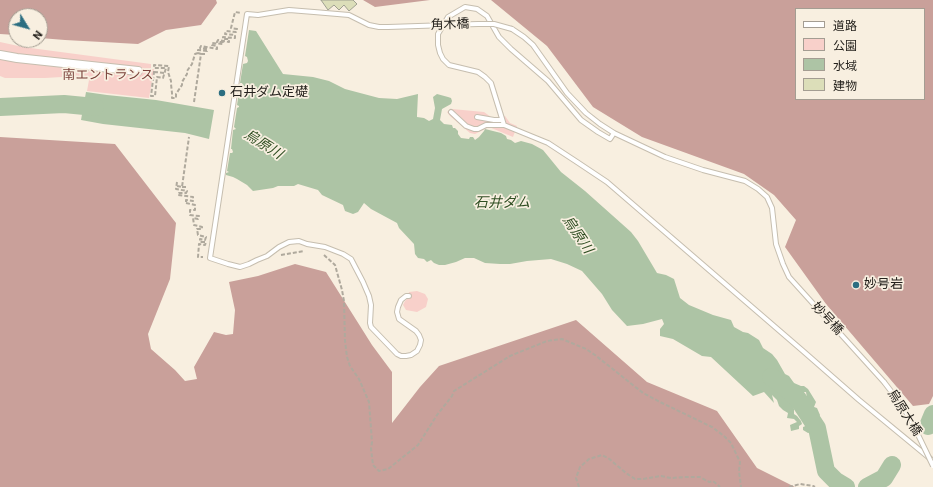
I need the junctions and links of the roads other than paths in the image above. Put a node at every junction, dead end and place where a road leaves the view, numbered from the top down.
1 (0, 55) edge
2 (138, 71) road end
3 (451, 112) dead end
4 (478, 117) dead end
5 (502, 120) junction
6 (504, 126) junction
7 (614, 132) junction
8 (409, 296) dead end
9 (884, 382) joint
10 (933, 461) edge
11 (933, 466) edge

1 - 2 street
3 - 6 lane
4 - 5 lane
5 - 6 lane
5 - 7 lane
6 - 10 lane
7 - 8 lane, 角木橋, bridge
7 - 9 lane, 妙号橋
9 - 11 lane, 烏原大橋, bridge

